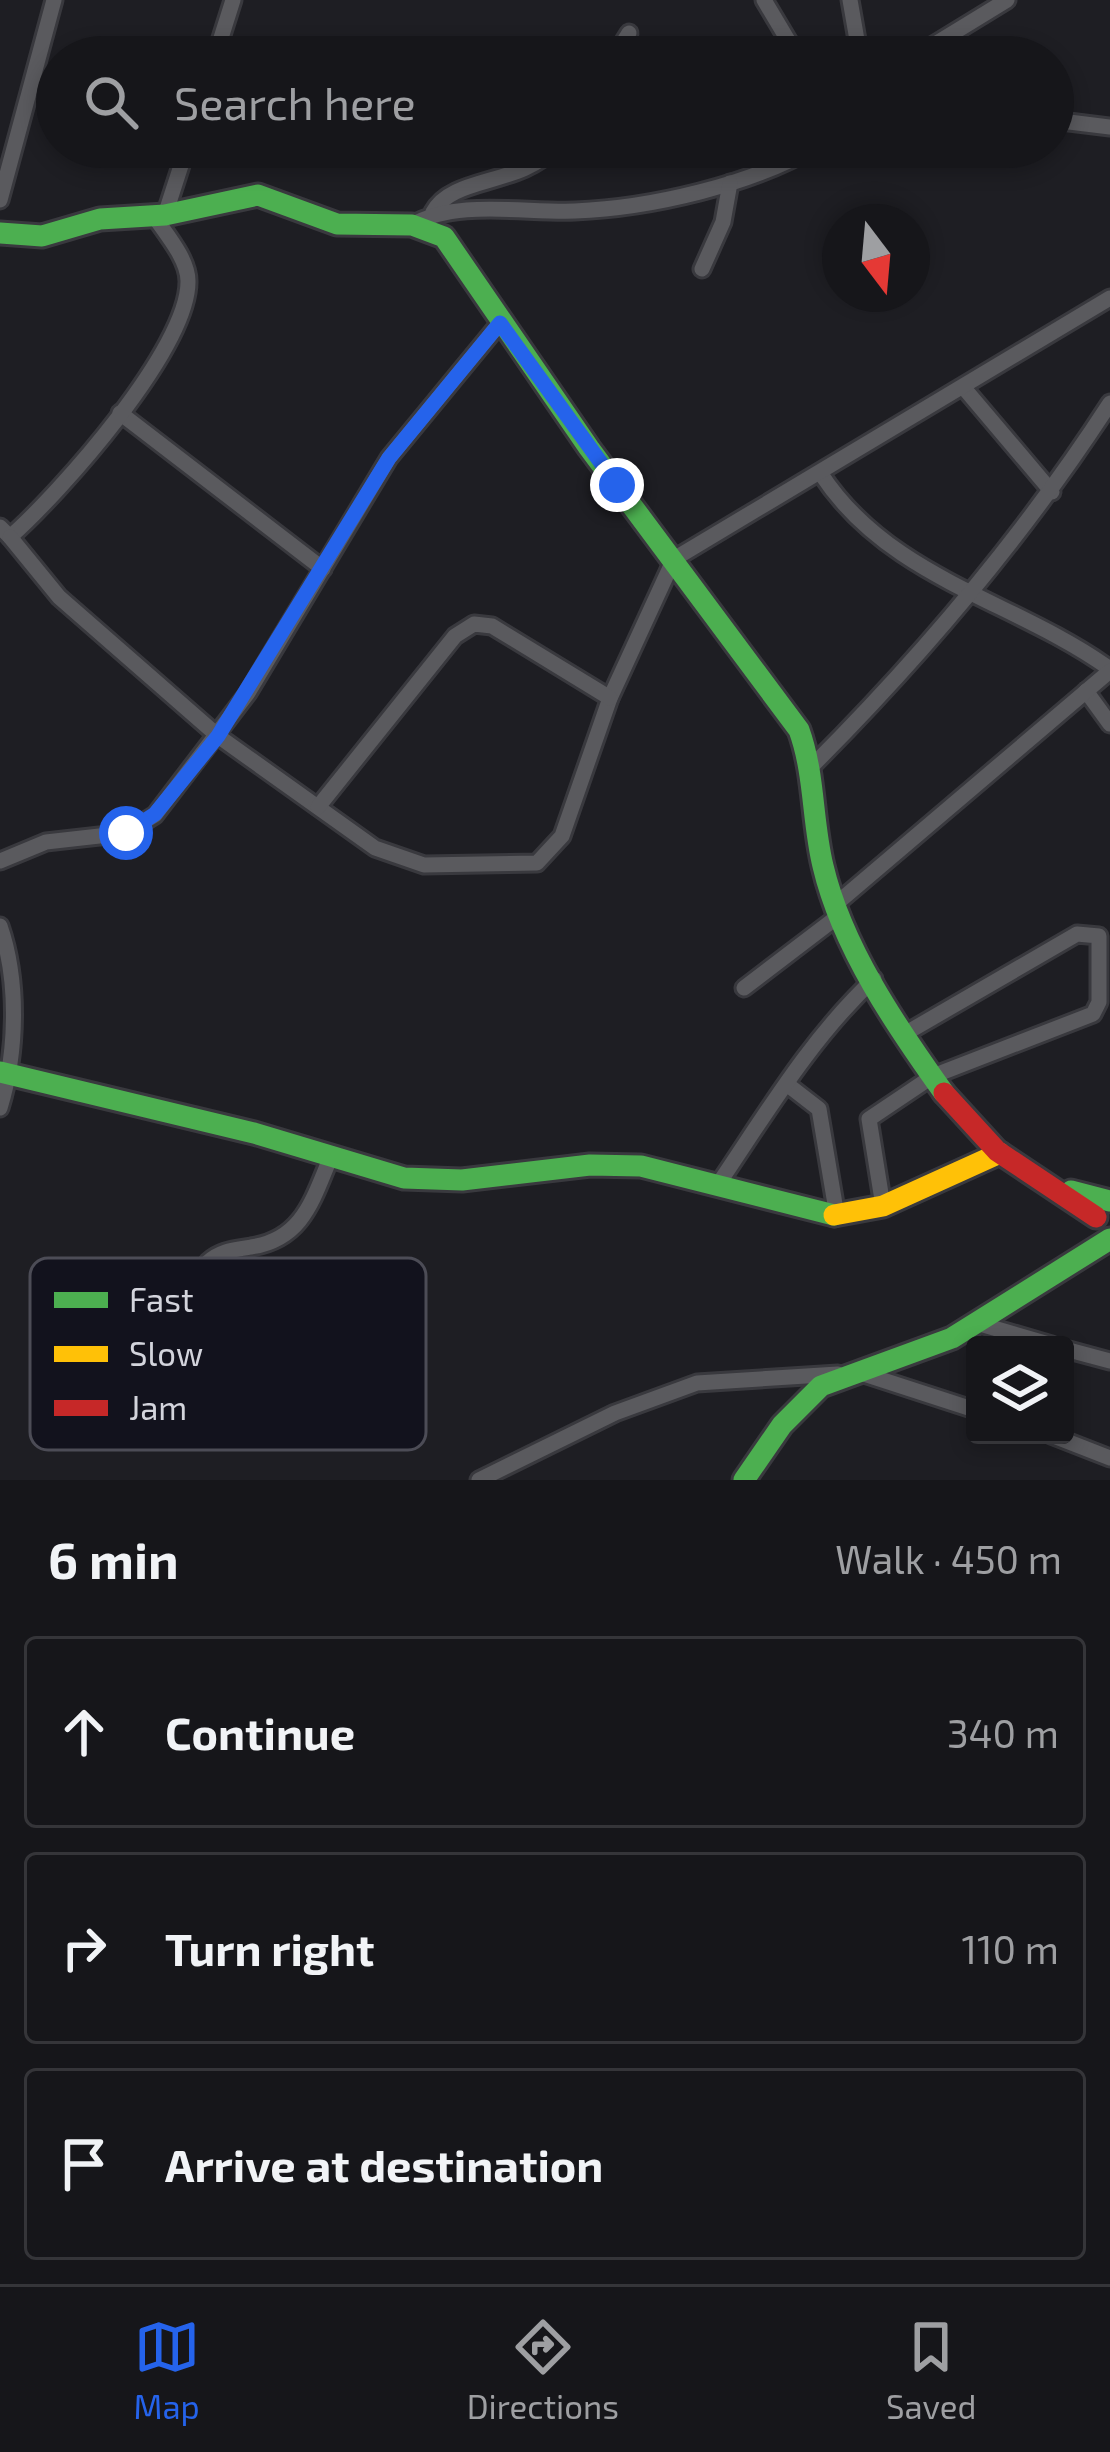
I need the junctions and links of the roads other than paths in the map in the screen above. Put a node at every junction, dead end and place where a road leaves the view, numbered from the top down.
1 (54, 0) edge
2 (233, 0) edge
3 (764, 0) edge
4 (850, 0) edge
5 (1007, 0) edge
6 (629, 33) dead end
7 (44, 36) edge
8 (222, 36) edge
9 (627, 36) edge
10 (785, 36) edge
11 (856, 36) edge
12 (948, 36) edge
13 (36, 67) edge
14 (1074, 123) edge
15 (1110, 127) edge
16 (179, 168) edge
17 (532, 168) edge
18 (774, 168) edge
19 (730, 183) junction
20 (0, 200) edge
21 (434, 212) junction
22 (160, 216) junction
23 (412, 225) junction
24 (0, 232) edge
25 (702, 269) dead end
26 (1110, 298) edge
27 (500, 323) junction
28 (964, 388) junction
29 (1110, 403) edge
30 (120, 413) junction
31 (821, 474) junction
32 (1052, 492) junction
33 (5, 532) edge
34 (674, 559) junction
35 (322, 569) junction
36 (972, 596) junction
37 (1110, 669) edge
38 (1086, 691) junction
39 (610, 698) junction
40 (1110, 724) edge
41 (218, 736) junction
42 (812, 767) junction
43 (318, 806) junction
44 (0, 861) edge
45 (838, 909) junction
46 (0, 926) edge
47 (874, 979) junction
48 (744, 988) dead end
49 (908, 1032) junction
50 (5, 1075) edge
51 (933, 1076) junction
52 (788, 1085) junction
53 (0, 1108) edge
54 (1000, 1153) junction
55 (332, 1154) junction
56 (717, 1186) junction
57 (883, 1206) junction
58 (838, 1216) junction
59 (1105, 1220) edge
60 (215, 1258) edge
61 (980, 1324) junction
62 (1021, 1336) edge
63 (1074, 1351) edge
64 (1110, 1361) edge
65 (848, 1372) junction
66 (966, 1407) edge
67 (1074, 1444) edge
68 (1110, 1458) edge
69 (479, 1480) edge
70 (743, 1480) edge

1 - 7 street
2 - 8 street
3 - 10 street
4 - 11 street
5 - 12 street
6 - 9 street
13 - 20 street
14 - 15 street
16 - 22 street
17 - 21 street
18 - 19 street
19 - 21 street
19 - 25 street
21 - 23 street
22 - 23 street
22 - 24 street
22 - 30 street
23 - 27 street
26 - 28 street
27 - 34 street
27 - 35 street
28 - 31 street
28 - 32 street
29 - 32 street
30 - 33 street
30 - 35 street
31 - 34 street
31 - 36 street
32 - 36 street
33 - 41 street
34 - 39 street
34 - 42 street
35 - 41 street
36 - 37 street
36 - 42 street
37 - 38 street
38 - 40 street
38 - 45 street
39 - 43 street
39 - 43 street
41 - 43 street
41 - 44 street
42 - 45 street
45 - 47 street
45 - 48 street
46 - 50 street
47 - 49 street
47 - 52 street
49 - 51 street
49 - 51 street
50 - 53 street
50 - 55 street
51 - 54 street
51 - 57 street
52 - 56 street
52 - 58 street
54 - 57 street
54 - 59 street
55 - 56 street
55 - 60 street
56 - 58 street
57 - 58 street
59 - 61 street
61 - 62 street
61 - 65 street
63 - 64 street
65 - 66 street
65 - 69 street
65 - 70 street
67 - 68 street

